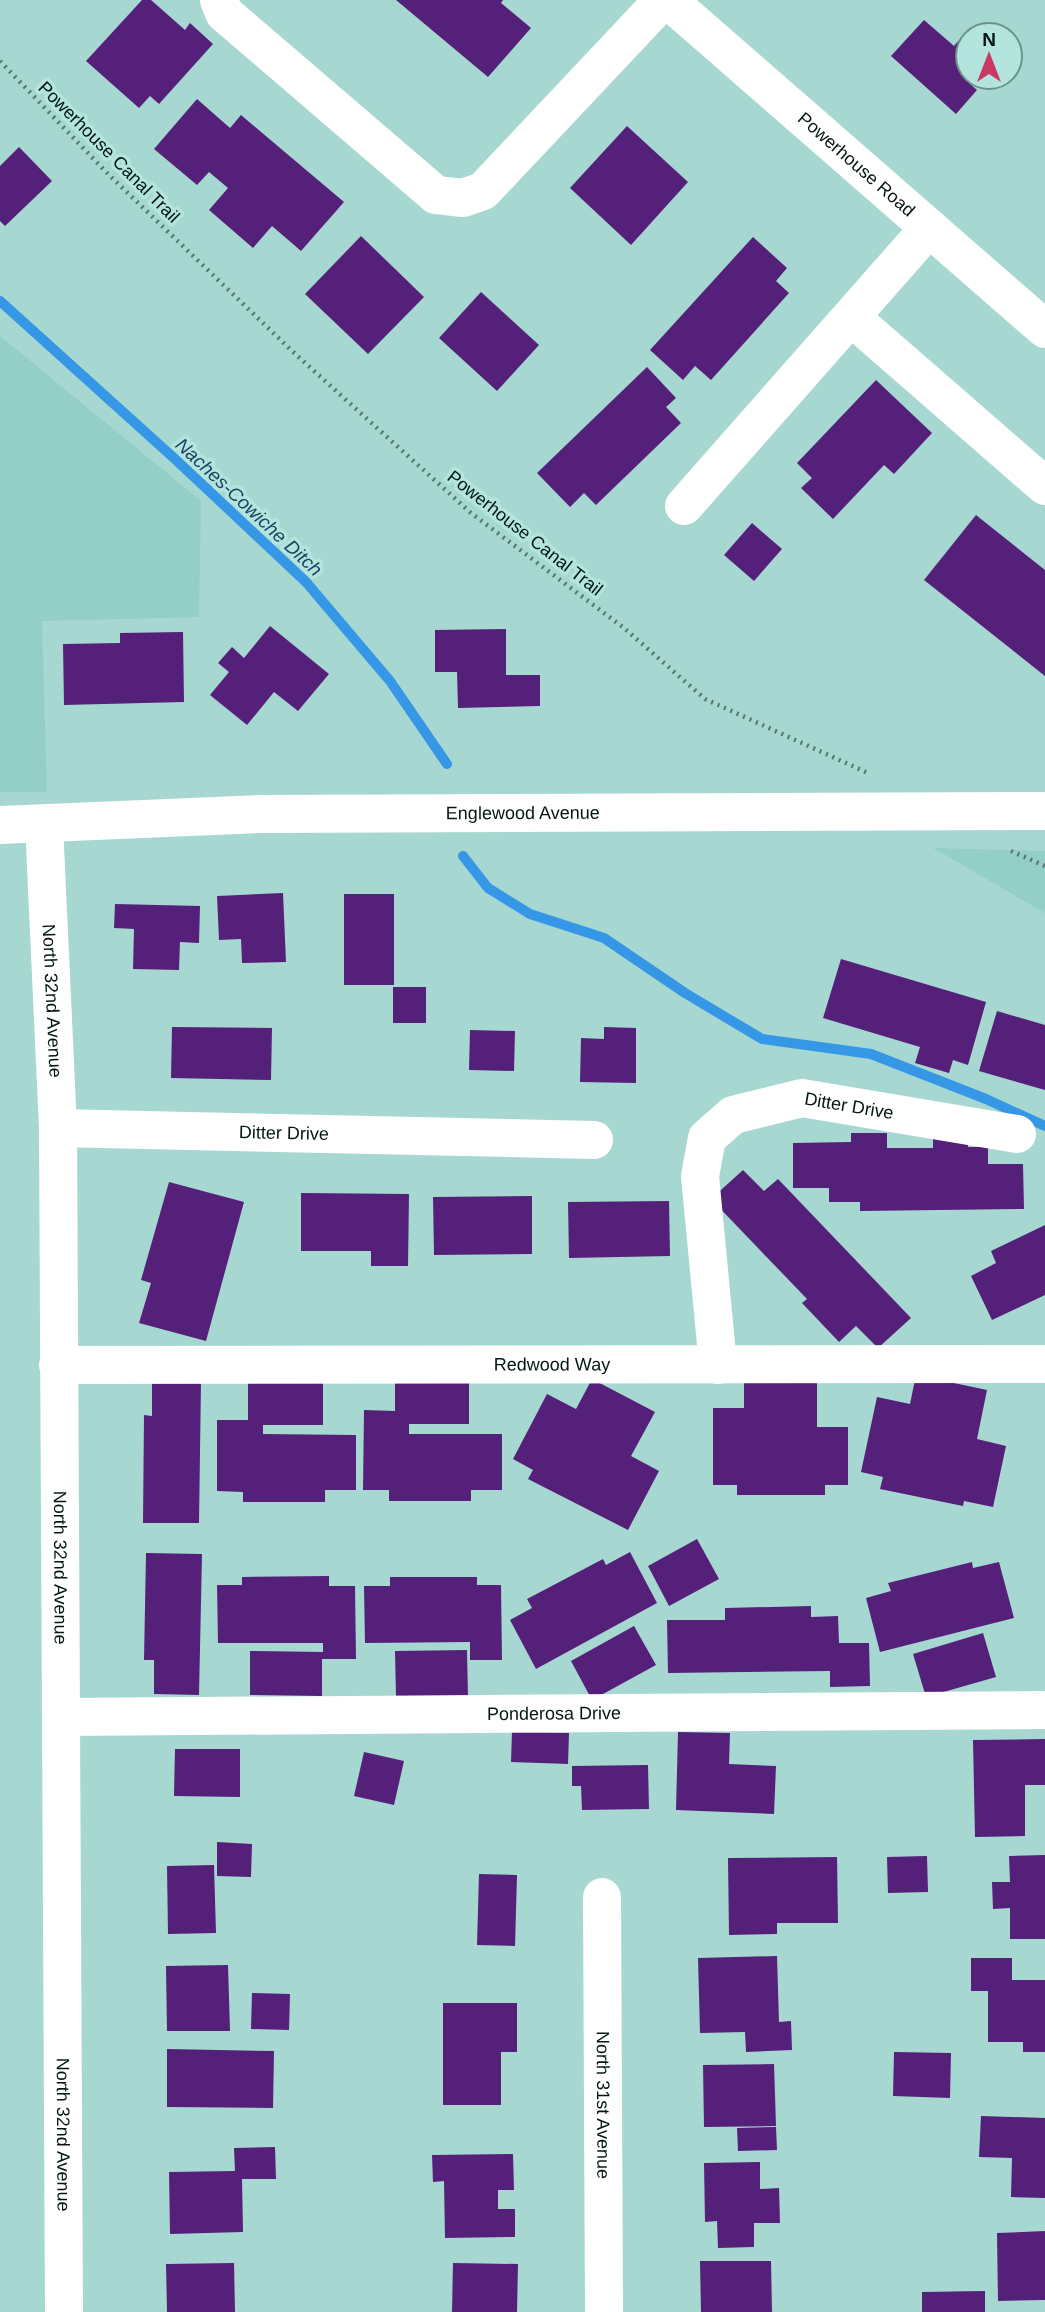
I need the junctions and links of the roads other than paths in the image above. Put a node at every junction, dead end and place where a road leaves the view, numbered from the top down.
1 (219, 0) edge
2 (666, 0) edge
3 (929, 228) junction
4 (850, 317) junction
5 (1045, 329) edge
6 (1045, 486) edge
7 (684, 506) dead end
8 (1045, 811) edge
9 (44, 824) junction
10 (0, 825) edge
11 (58, 1128) junction
12 (1017, 1134) dead end
13 (594, 1140) dead end
14 (1045, 1363) edge
15 (58, 1365) junction
16 (718, 1365) junction
17 (1045, 1710) edge
18 (62, 1717) junction
19 (602, 1897) dead end
20 (64, 2312) edge
21 (604, 2312) edge

1 - 2 street
2 - 3 street, Powerhouse Road
3 - 4 street
3 - 5 street, Powerhouse Road
4 - 6 street
4 - 7 street
8 - 9 street, Englewood Avenue
9 - 10 street, Englewood Avenue
9 - 11 street, North 32nd Avenue
11 - 13 street, Ditter Drive
11 - 15 street, North 32nd Avenue
12 - 16 street, Ditter Drive
14 - 16 street, Redwood Way
15 - 16 street, Redwood Way
15 - 18 street, North 32nd Avenue
17 - 18 street, Ponderosa Drive
18 - 20 street, North 32nd Avenue
19 - 21 street, North 31st Avenue

